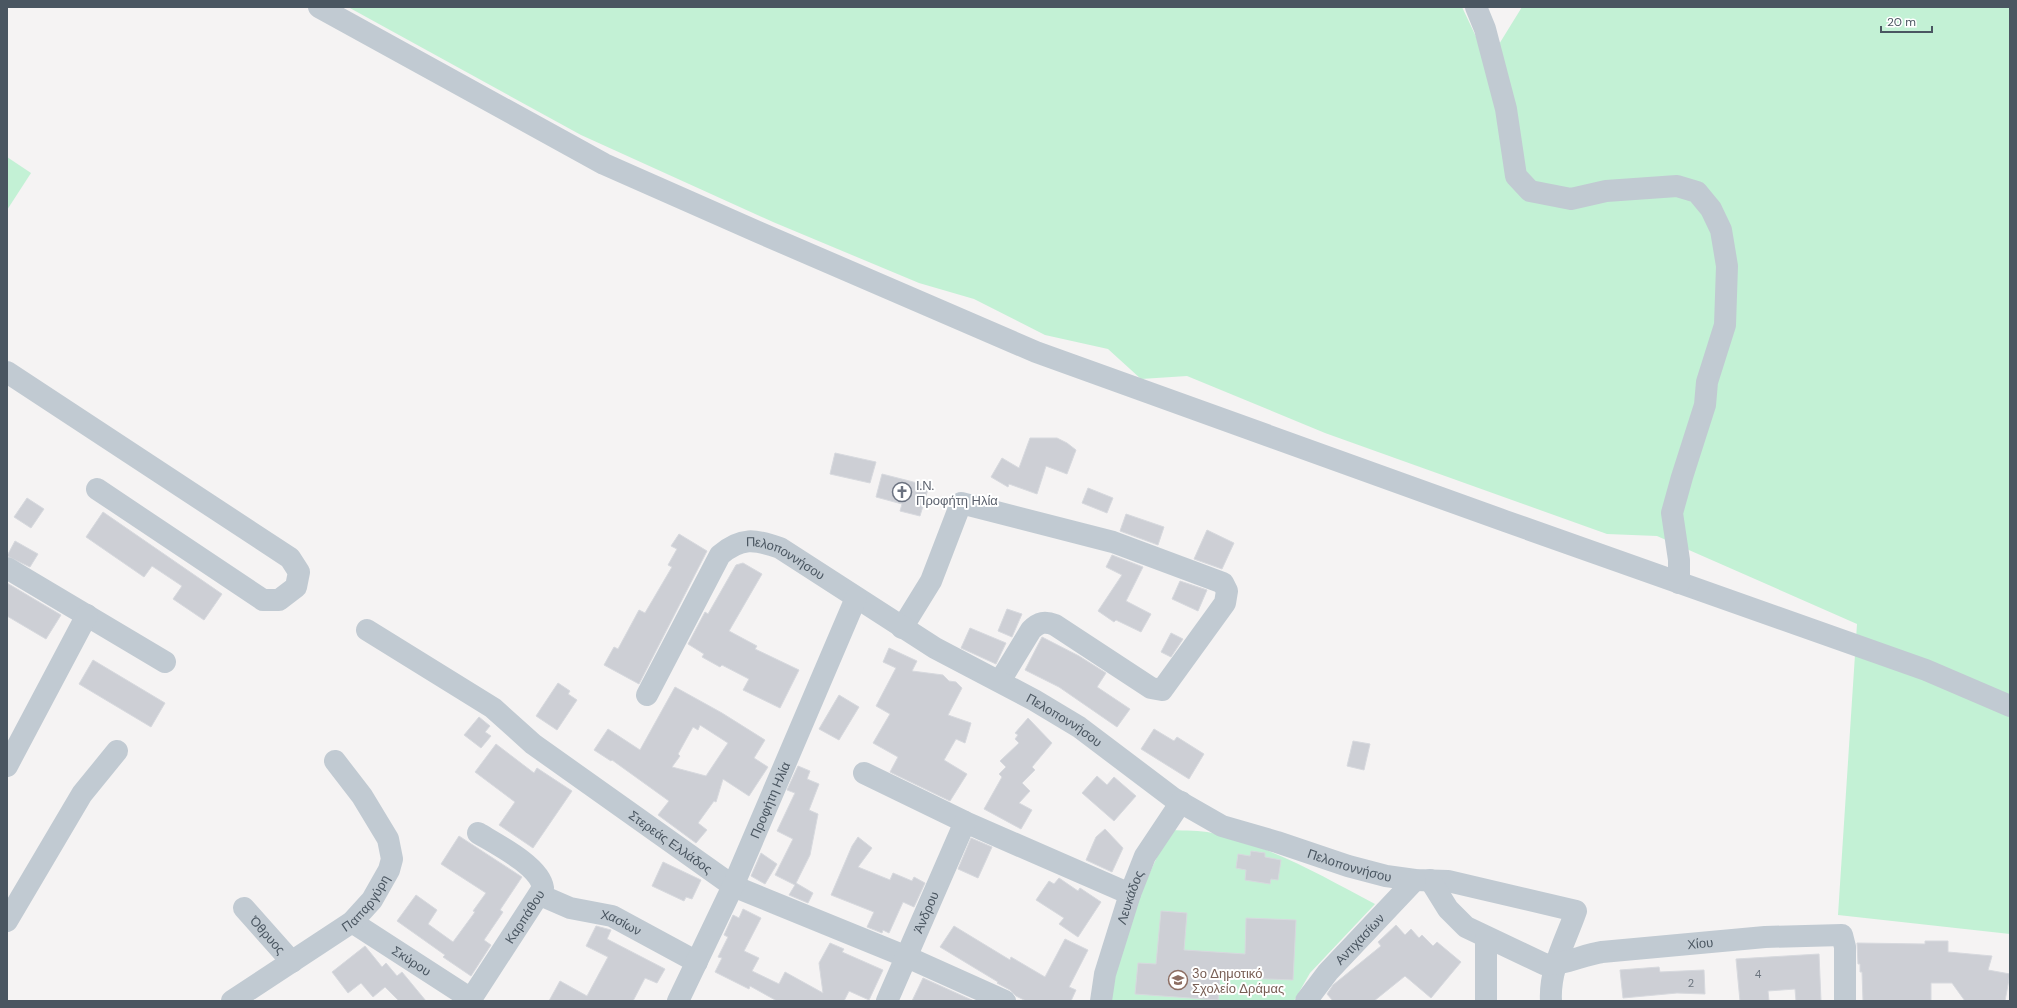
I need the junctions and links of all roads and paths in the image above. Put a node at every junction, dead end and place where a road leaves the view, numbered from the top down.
1 (319, 7) edge
2 (1476, 7) edge
3 (7, 372) edge
4 (97, 489) dead end
5 (7, 568) edge
6 (1678, 583) junction
7 (856, 598) junction
8 (87, 615) junction
9 (902, 628) junction
10 (367, 630) dead end
11 (165, 662) dead end
12 (1000, 682) junction
13 (647, 695) dead end
14 (2010, 706) edge
15 (117, 751) dead end
16 (335, 761) dead end
17 (7, 766) edge
18 (864, 773) dead end
19 (1181, 802) junction
20 (965, 822) junction
21 (478, 833) dead end
22 (1423, 880) junction
23 (733, 886) junction
24 (1130, 894) junction
25 (540, 895) junction
26 (244, 908) dead end
27 (7, 921) edge
28 (352, 922) junction
29 (1486, 938) junction
30 (906, 957) junction
31 (292, 962) junction
32 (697, 962) junction
33 (1556, 964) junction
34 (471, 999) joint
35 (232, 1001) edge
36 (678, 1001) edge
37 (887, 1001) edge
38 (1005, 1001) edge
39 (1101, 1001) edge
40 (1306, 1001) edge
41 (1486, 1001) edge
42 (1551, 1001) edge
43 (1845, 1001) edge

1 - 6 street
2 - 6 street
3 - 4 street
5 - 8 street
6 - 14 street
7 - 9 street, Πελοποννήσου
7 - 13 street, Πελοποννήσου
7 - 23 street, Προφήτη Ηλία
8 - 11 street
8 - 17 street
9 - 12 street, Πελοποννήσου
9 - 12 street
10 - 23 street, Στερεάς Ελλάδος
12 - 19 street, Πελοποννήσου
15 - 27 street
16 - 28 street, Παπαργύρη
18 - 20 street
19 - 22 street, Πελοποννήσου
19 - 24 street, Λευκάδος
20 - 24 street
20 - 30 street, Άνδρου
21 - 25 street, Καρπάθου
22 - 29 street
22 - 33 street, Πελοποννήσου
22 - 40 street, Αντιχασίων
23 - 30 street, Στερεάς Ελλάδος
23 - 32 street, Προφήτη Ηλία
24 - 39 street, Λευκάδος
25 - 32 street, Χασίων
25 - 34 street, Καρπάθου
26 - 31 street, Όθρυος
28 - 31 street, Παπαργύρη
28 - 34 street, Σκύρου
29 - 33 street
29 - 41 street
30 - 37 street, Άνδρου
30 - 38 street, Στερεάς Ελλάδος
31 - 35 street, Παπαργύρη
32 - 36 street, Προφήτη Ηλία
33 - 42 street
33 - 43 street, Χίου

